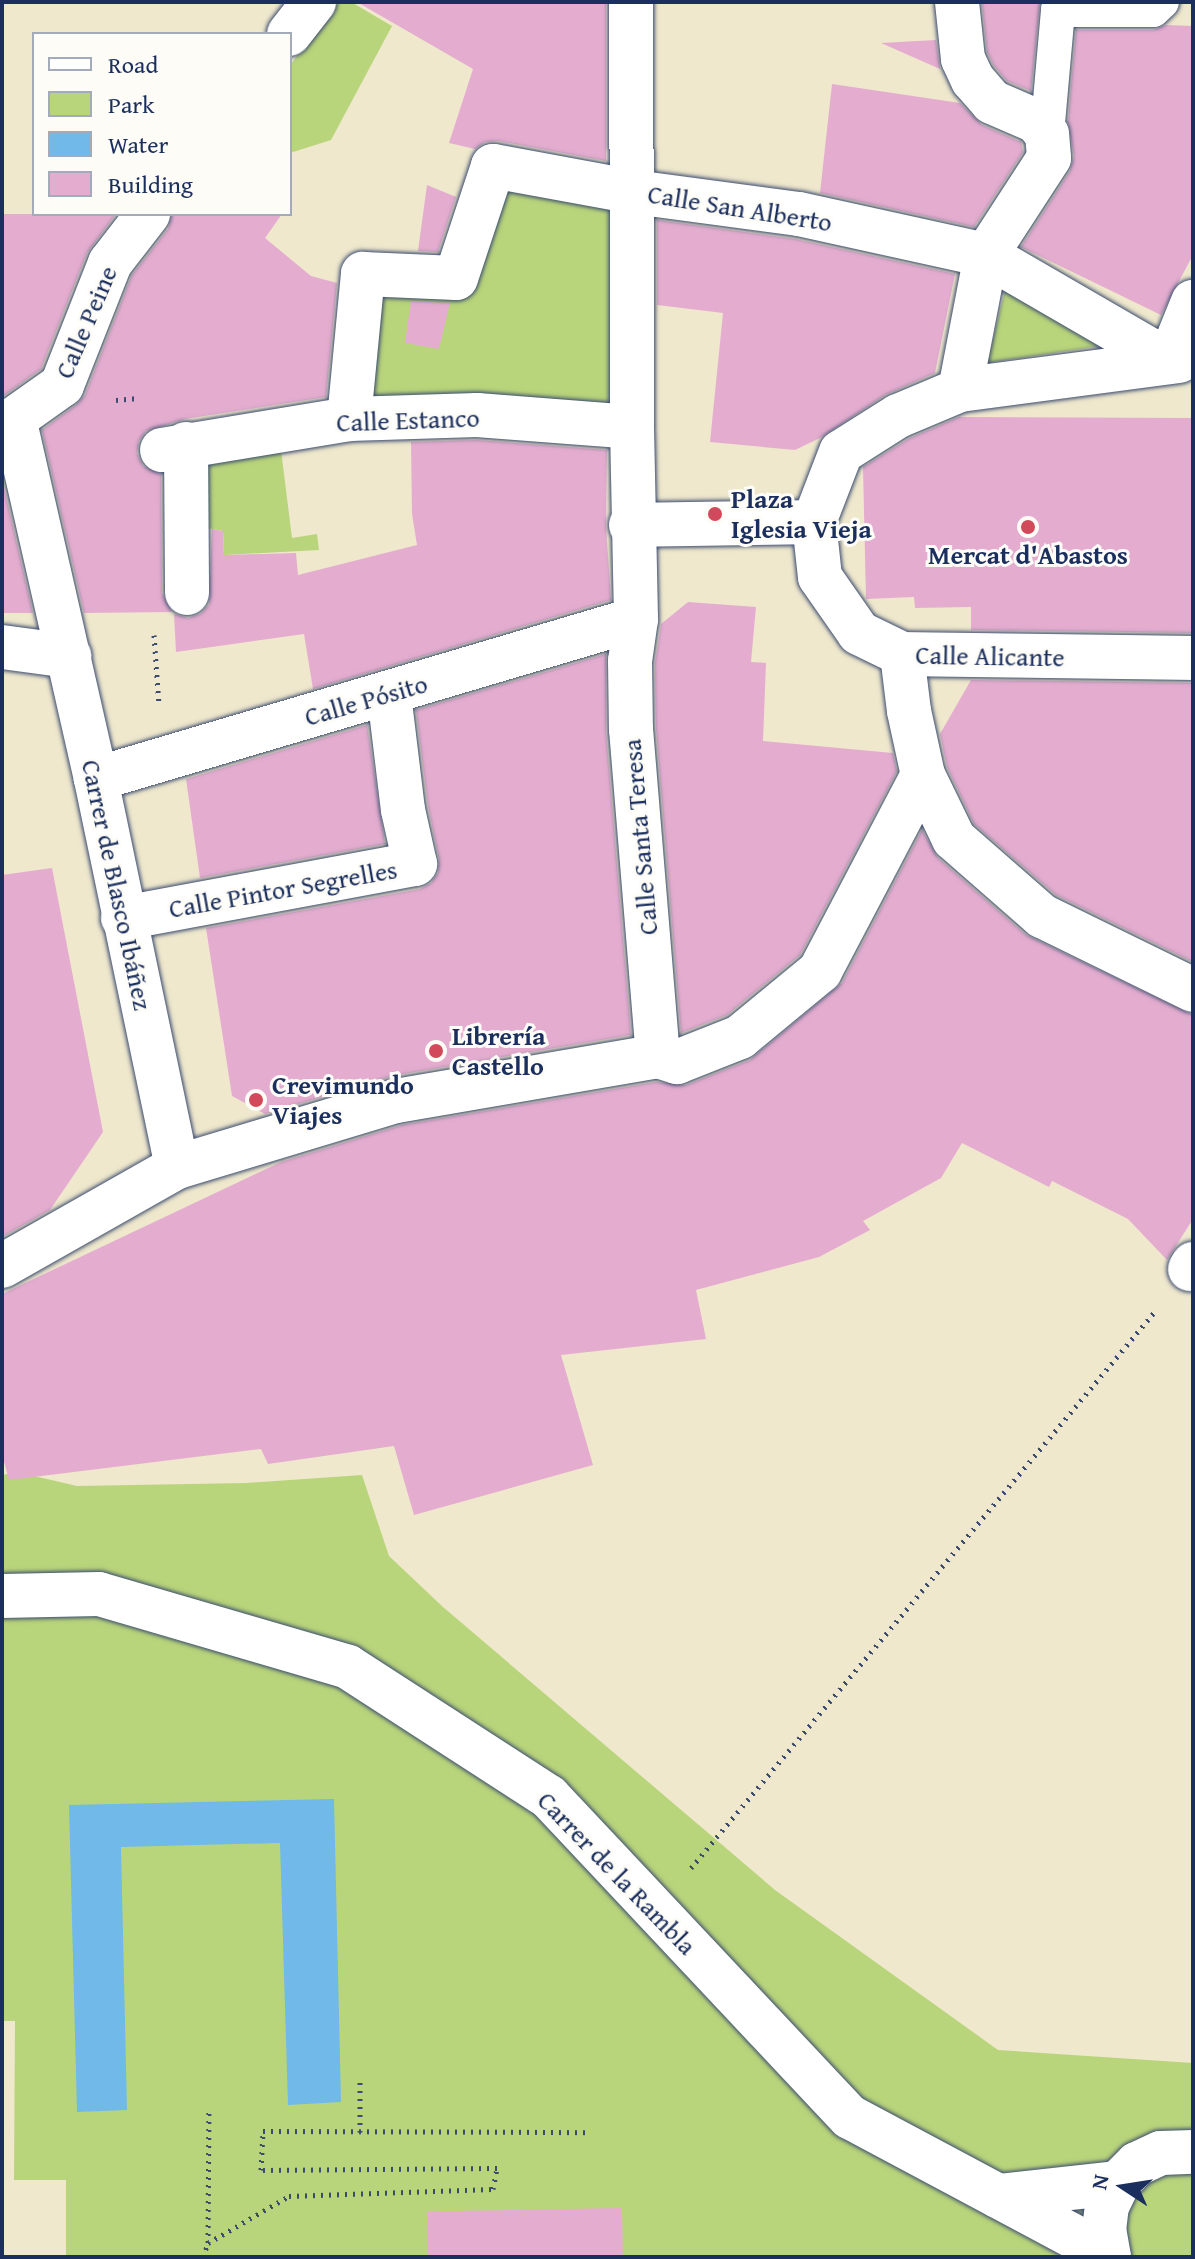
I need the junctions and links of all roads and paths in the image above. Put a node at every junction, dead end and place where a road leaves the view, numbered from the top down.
1 (314, 2) edge
2 (631, 2) edge
3 (957, 2) edge
4 (1162, 2) edge
5 (291, 32) edge
6 (1047, 134) junction
7 (634, 192) junction
8 (146, 216) edge
9 (986, 255) junction
10 (1193, 302) edge
11 (1181, 361) edge
12 (960, 390) junction
13 (8, 417) edge
14 (349, 419) junction
15 (632, 427) junction
16 (814, 522) junction
17 (631, 525) junction
18 (187, 593) dead end
19 (636, 619) junction
20 (153, 636) dead end
21 (2, 647) edge
22 (902, 654) junction
23 (69, 656) junction
24 (1193, 658) edge
25 (389, 695) junction
26 (163, 758) junction
27 (923, 775) junction
28 (96, 779) junction
29 (123, 918) junction
30 (1193, 990) edge
31 (658, 1056) junction
32 (177, 1167) junction
33 (2, 1266) edge
34 (1191, 1266) edge
35 (2, 1596) edge
36 (655, 1911) junction
37 (360, 2081) dead end
38 (209, 2108) dead end
39 (360, 2132) junction
40 (588, 2132) dead end
41 (1193, 2152) edge
42 (1118, 2183) junction
43 (998, 2196) junction
44 (208, 2243) junction
45 (1109, 2256) edge
46 (203, 2257) edge

1 - 5 street
2 - 7 street, Calle Santa Teresa
3 - 6 street
4 - 6 lane
6 - 9 street
7 - 9 street, Calle San Alberto
7 - 14 street, Calle San Alberto
7 - 15 street, Calle Santa Teresa
8 - 13 street, Calle Peine
9 - 11 street, Calle San Alberto
9 - 12 street
10 - 11 street
11 - 12 street
12 - 16 street
13 - 23 street, Carrer de Blasco Ibáñez
14 - 15 street, Calle Estanco
14 - 18 street, Calle Estanco
15 - 17 street, Calle Santa Teresa
16 - 17 street
16 - 22 street, Calle Alicante
17 - 19 street, Calle Santa Teresa
19 - 25 street, Calle Pósito
19 - 31 street, Calle Santa Teresa
20 - 26 path
21 - 23 street
22 - 24 street, Calle Alicante
22 - 27 street
23 - 28 street, Carrer de Blasco Ibáñez
25 - 26 street, Calle Pósito
25 - 29 street, Calle Pintor Segrelles
26 - 28 street, Calle Pósito
27 - 30 street
27 - 31 street
28 - 29 street, Carrer de Blasco Ibáñez
29 - 32 street, Carrer de Blasco Ibáñez
31 - 32 street
32 - 33 street
34 - 36 path
35 - 36 street, Carrer de la Rambla
36 - 43 street, Carrer de la Rambla
37 - 39 path
38 - 44 path
39 - 40 path
39 - 44 path
41 - 42 street
42 - 43 street
42 - 45 street
43 - 45 street, Carrer de la Rambla
44 - 46 path

